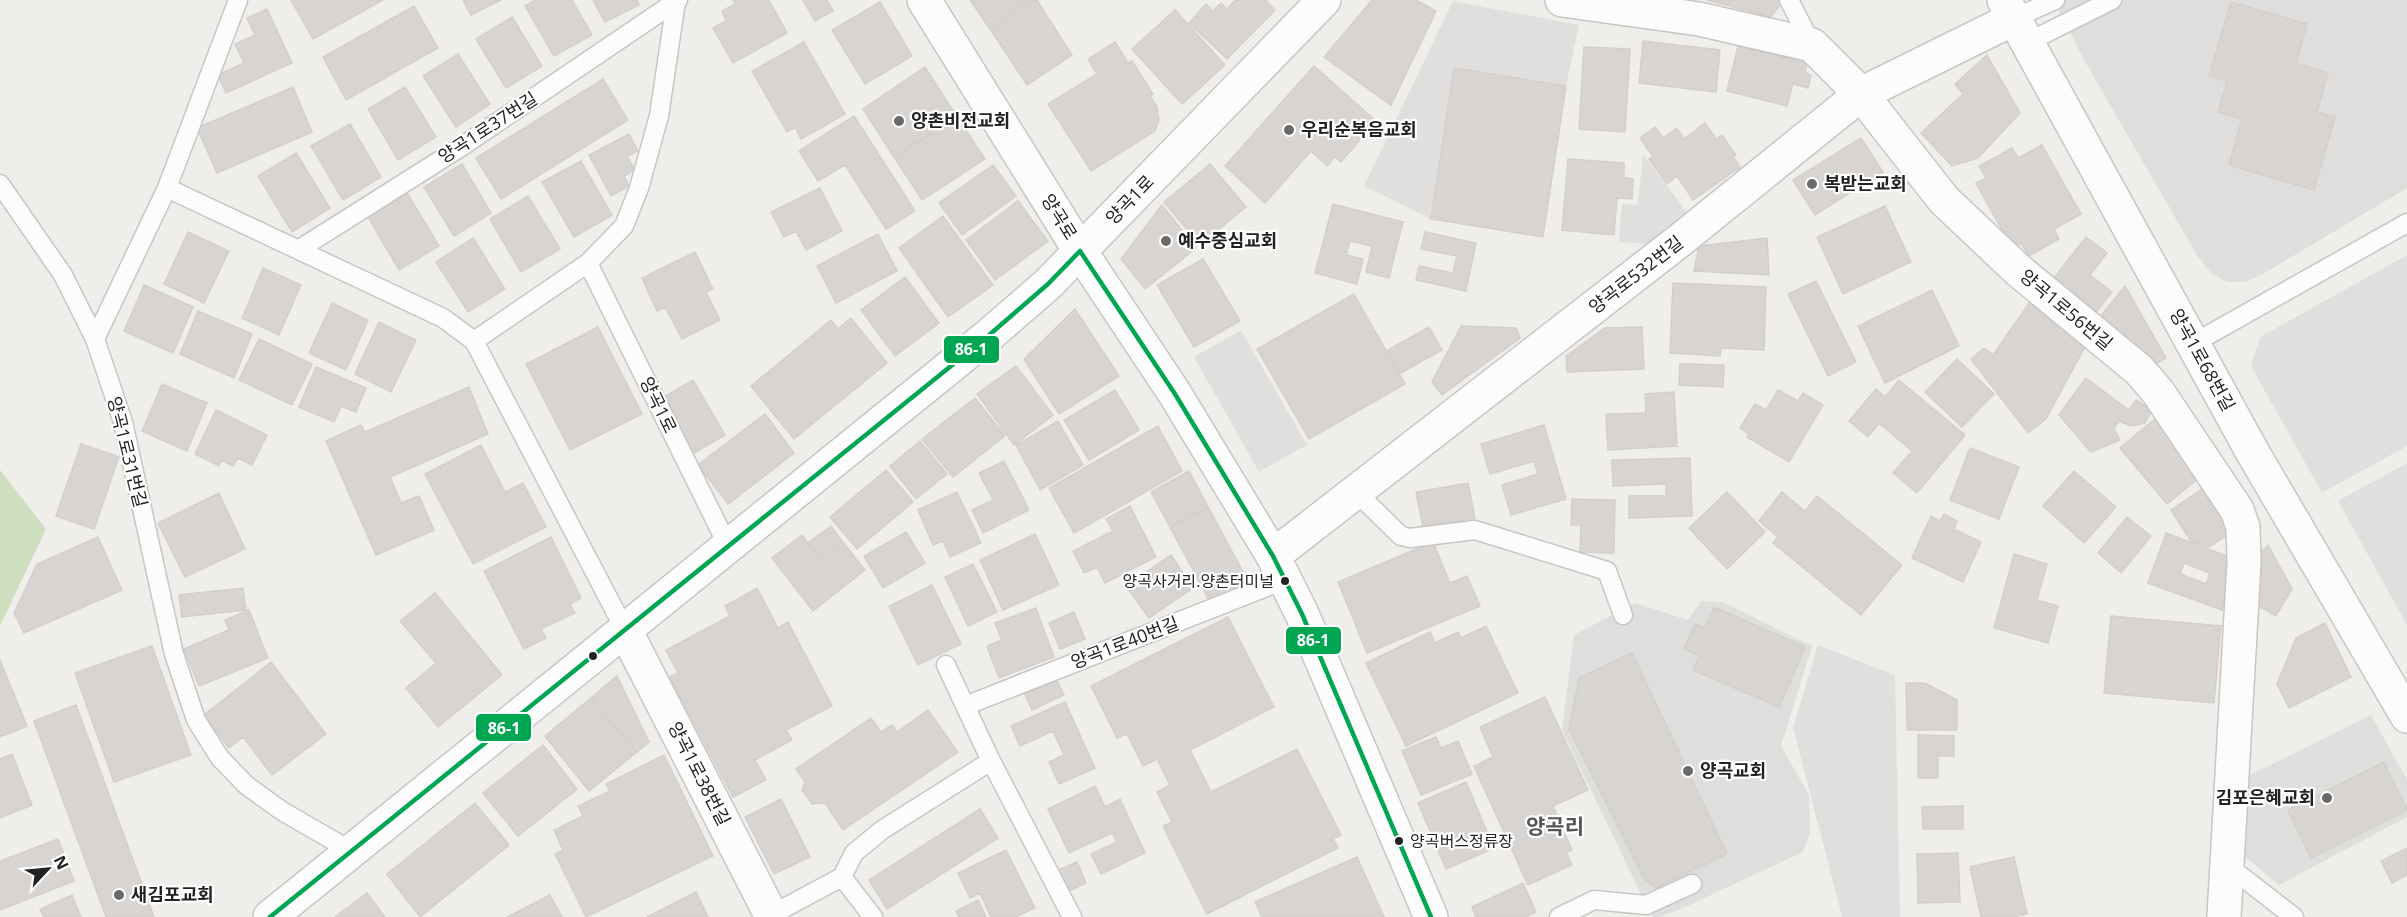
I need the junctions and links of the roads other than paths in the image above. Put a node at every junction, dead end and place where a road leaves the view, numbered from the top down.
1 (238, 0) edge
2 (924, 0) edge
3 (1324, 0) edge
4 (1562, 0) edge
5 (1789, 0) edge
6 (2055, 0) edge
7 (2112, 0) edge
8 (677, 1) edge
9 (2014, 20) edge
10 (1812, 45) junction
11 (1861, 94) junction
12 (0, 184) edge
13 (167, 188) junction
14 (2407, 223) edge
15 (298, 250) junction
16 (1080, 250) junction
17 (588, 263) junction
18 (95, 339) junction
19 (474, 341) junction
20 (2194, 343) junction
21 (1357, 493) junction
22 (728, 546) junction
23 (1279, 568) junction
24 (1623, 615) dead end
25 (625, 630) junction
26 (946, 665) dead end
27 (965, 706) junction
28 (2407, 716) edge
29 (991, 761) junction
30 (353, 852) junction
31 (2228, 866) junction
32 (842, 877) junction
33 (1692, 884) dead end
34 (771, 916) edge
35 (270, 917) edge
36 (873, 917) edge
37 (1072, 917) edge
38 (1431, 917) edge
39 (1560, 917) edge
40 (2224, 917) edge
41 (2294, 917) edge

1 - 13 lane
2 - 16 street, 양곡로
3 - 16 street, 양곡1로
4 - 10 street
5 - 10 lane
6 - 9 lane
7 - 9 lane
8 - 15 lane, 양곡1로37번길
8 - 17 lane, 양곡1로37번길
9 - 11 street, 양곡로532번길
9 - 20 street, 양곡1로68번길
10 - 11 street, 양곡1로56번길
11 - 21 street, 양곡로532번길
11 - 31 street, 양곡1로56번길
12 - 18 lane, 양곡1로31번길
13 - 15 lane
13 - 18 lane
14 - 20 lane
15 - 19 lane
16 - 22 street, 양곡1로
16 - 23 street, 양곡로
17 - 19 lane, 양곡1로37번길
17 - 22 lane, 양곡1로
18 - 30 lane, 양곡1로31번길
19 - 25 lane
20 - 28 street, 양곡1로68번길
21 - 23 street, 양곡로532번길
21 - 24 lane
22 - 25 street, 양곡1로
23 - 27 lane, 양곡1로40번길
23 - 38 street, 양곡로
25 - 30 street, 양곡1로
25 - 34 street, 양곡1로38번길
26 - 27 lane
27 - 29 lane
29 - 32 lane
29 - 37 lane
30 - 35 street, 양곡1로
31 - 40 street, 양곡1로56번길
31 - 41 lane
32 - 34 lane
32 - 36 lane
33 - 39 lane

